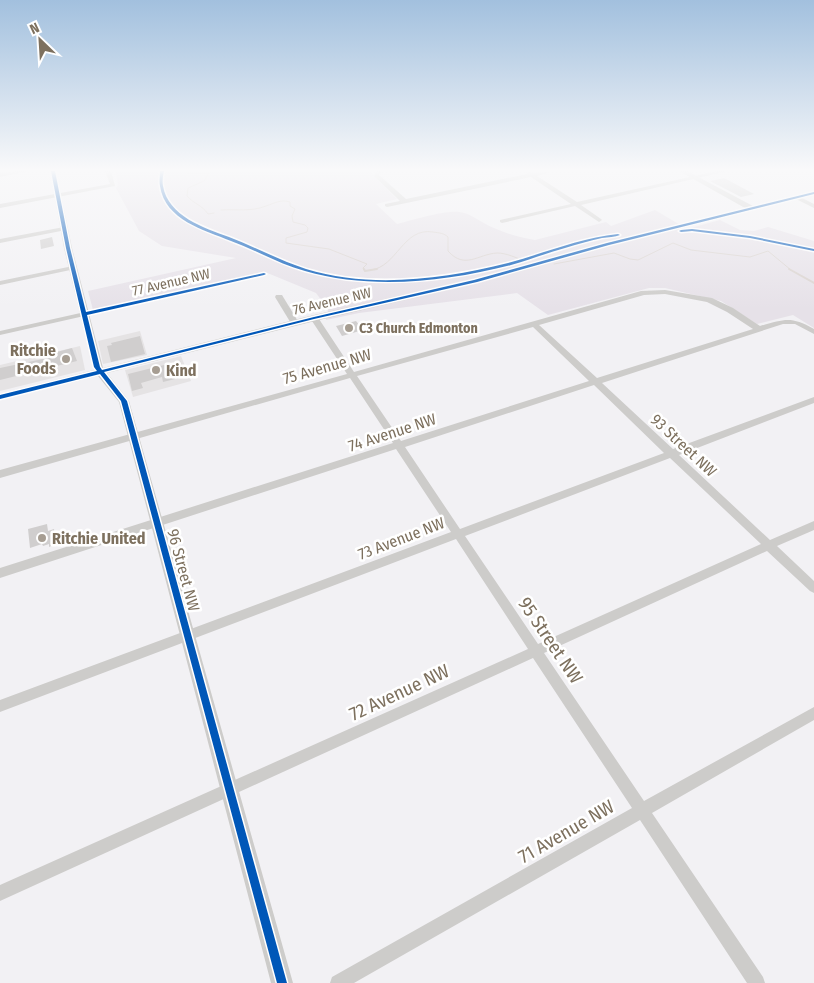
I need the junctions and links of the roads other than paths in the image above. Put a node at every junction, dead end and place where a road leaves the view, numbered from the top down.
1 (62, 217) edge
2 (521, 217) edge
3 (594, 217) edge
4 (715, 217) edge
5 (599, 220) dead end
6 (502, 221) dead end
7 (64, 229) junction
8 (0, 241) edge
9 (73, 268) junction
10 (264, 274) dead end
11 (0, 283) edge
12 (279, 297) dead end
13 (84, 314) junction
14 (314, 318) junction
15 (294, 323) junction
16 (534, 324) junction
17 (759, 329) junction
18 (814, 332) edge
19 (0, 333) edge
20 (100, 372) junction
21 (352, 375) junction
22 (596, 382) junction
23 (0, 397) edge
24 (814, 400) edge
25 (134, 436) junction
26 (399, 445) junction
27 (672, 454) junction
28 (0, 474) edge
29 (157, 523) junction
30 (814, 525) edge
31 (458, 534) junction
32 (769, 546) junction
33 (0, 573) edge
34 (814, 588) edge
35 (188, 636) junction
36 (535, 650) junction
37 (0, 706) edge
38 (814, 713) edge
39 (230, 790) junction
40 (642, 810) junction
41 (0, 893) edge
42 (282, 983) edge
43 (338, 983) edge
44 (757, 983) edge

1 - 7 street, 96 Street NW
2 - 6 street
3 - 5 street
4 - 14 street, 76 Avenue NW
7 - 8 street
7 - 9 street, 96 Street NW
9 - 11 street
9 - 13 street, 96 Street NW
10 - 13 street, 77 Avenue NW
12 - 15 street
13 - 19 street, 77 Avenue NW
13 - 20 street, 96 Street NW
14 - 15 street, 76 Avenue NW
14 - 21 street, 95 Street NW
15 - 20 street, 76 Avenue NW
16 - 17 street, 75 Avenue NW
16 - 21 street, 75 Avenue NW
16 - 22 street, 93 Street NW
17 - 18 street, 74 Avenue NW
17 - 22 street, 74 Avenue NW
20 - 23 street, 76 Avenue NW
20 - 25 street, 96 Street NW
21 - 25 street, 75 Avenue NW
21 - 26 street, 95 Street NW
22 - 26 street, 74 Avenue NW
22 - 27 street, 93 Street NW
24 - 27 street, 73 Avenue NW
25 - 28 street, 75 Avenue NW
25 - 29 street, 96 Street NW
26 - 29 street, 74 Avenue NW
26 - 31 street, 95 Street NW
27 - 31 street, 73 Avenue NW
27 - 32 street, 93 Street NW
29 - 33 street, 74 Avenue NW
29 - 35 street, 96 Street NW
30 - 32 street, 72 Avenue NW
31 - 35 street, 73 Avenue NW
31 - 36 street, 95 Street NW
32 - 34 street, 93 Street NW
32 - 36 street, 72 Avenue NW
35 - 37 street, 73 Avenue NW
35 - 39 street, 96 Street NW
36 - 39 street, 72 Avenue NW
36 - 40 street, 95 Street NW
38 - 40 street, 71 Avenue NW
39 - 41 street, 72 Avenue NW
39 - 42 street, 96 Street NW
40 - 43 street, 71 Avenue NW
40 - 44 street, 95 Street NW

